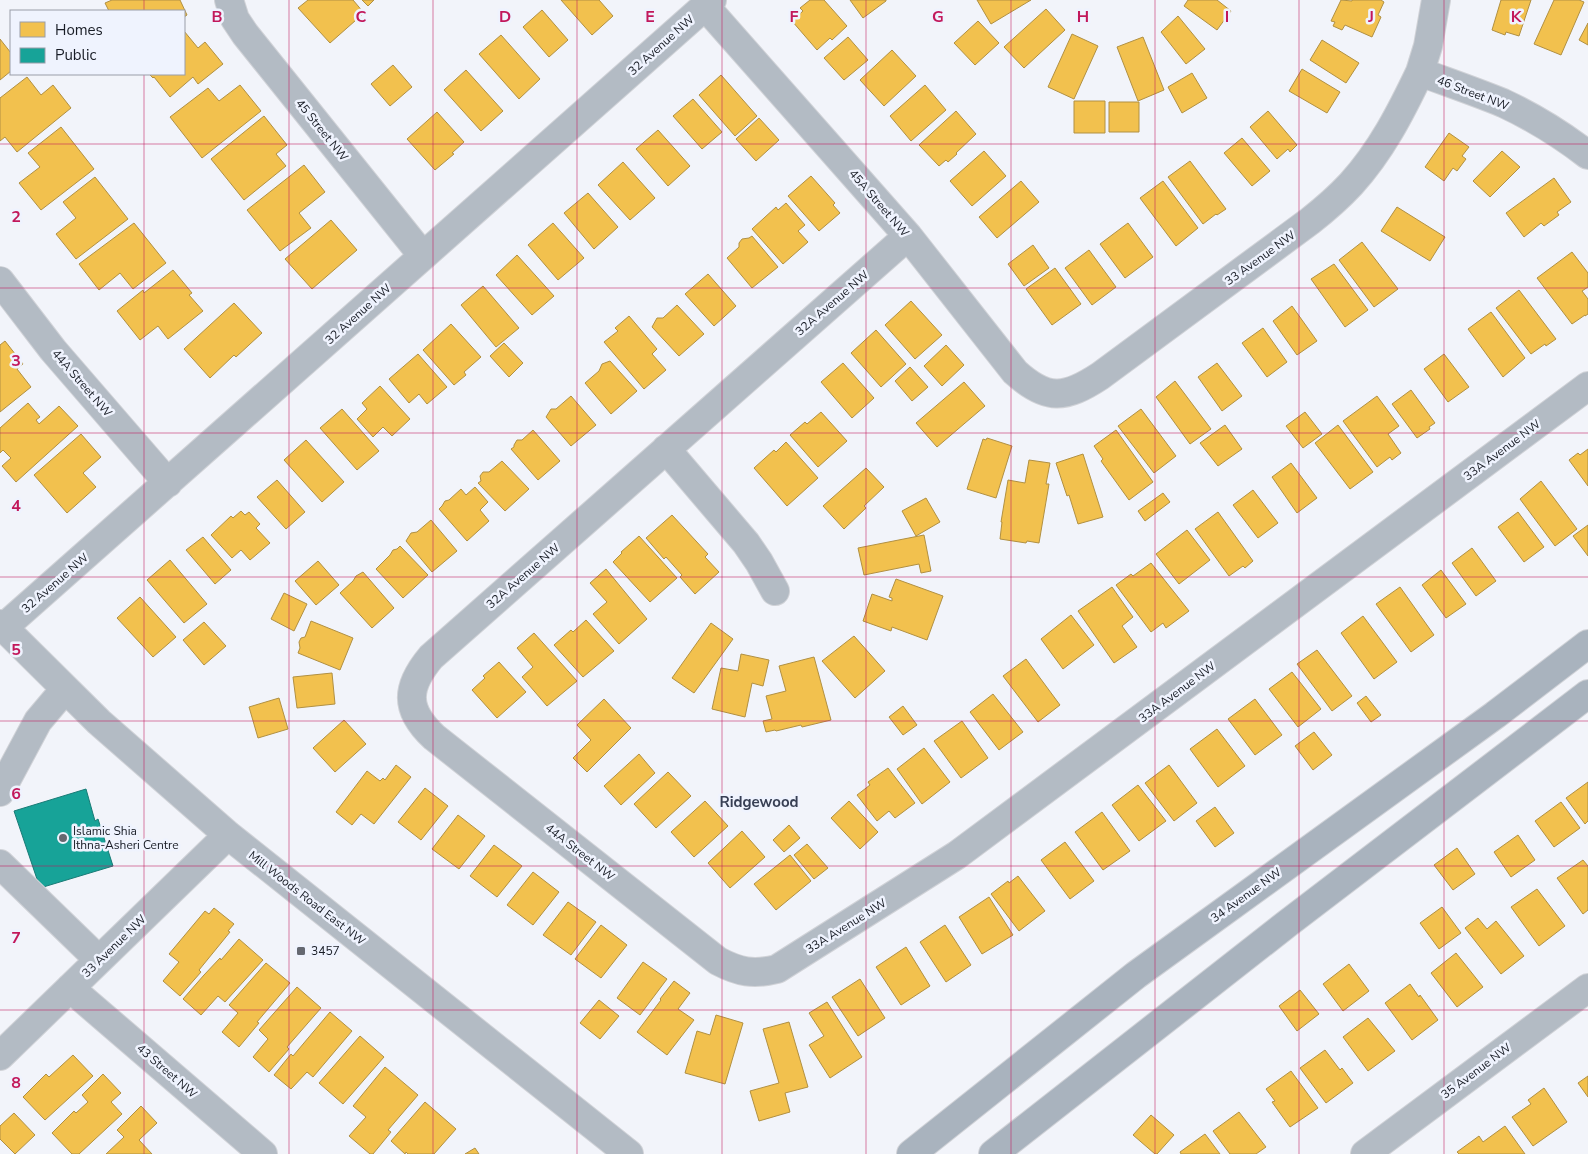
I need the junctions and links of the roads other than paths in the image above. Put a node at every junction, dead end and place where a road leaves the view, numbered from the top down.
1 (229, 0) edge
2 (1436, 0) edge
3 (709, 3) edge
4 (1420, 72) junction
5 (1588, 155) edge
6 (908, 236) junction
7 (423, 256) junction
8 (0, 281) edge
9 (1588, 386) edge
10 (1054, 394) joint
11 (666, 450) junction
12 (168, 483) junction
13 (775, 592) dead end
14 (2, 626) edge
15 (1588, 644) edge
16 (64, 689) junction
17 (1588, 694) edge
18 (417, 718) joint
19 (0, 792) edge
20 (228, 835) junction
21 (0, 864) edge
22 (99, 960) junction
23 (751, 973) joint
24 (70, 988) junction
25 (1588, 988) edge
26 (0, 1056) edge
27 (263, 1154) edge
28 (629, 1154) edge
29 (911, 1154) edge
30 (993, 1154) edge
31 (1365, 1154) edge

1 - 7 street, 45 Street NW
2 - 4 street
3 - 6 street, 45A Street NW
3 - 7 street, 32 Avenue NW
4 - 5 street, 46 Street NW
4 - 10 street, 33 Avenue NW
6 - 10 street, 45A Street NW
6 - 11 street, 32A Avenue NW
7 - 12 street, 32 Avenue NW
8 - 12 street, 44A Street NW
9 - 23 street, 33A Avenue NW
11 - 13 street
11 - 18 street, 32A Avenue NW
12 - 14 street, 32 Avenue NW
14 - 16 street, Mill Woods Road East NW
15 - 29 main road, 34 Avenue NW
16 - 19 street
16 - 20 street, Mill Woods Road East NW
17 - 30 main road
18 - 23 street, 44A Street NW
20 - 22 street, 33 Avenue NW
20 - 28 street, Mill Woods Road East NW
21 - 22 street
22 - 24 street, 33 Avenue NW
24 - 26 street, 33 Avenue NW
24 - 27 street, 43 Street NW
25 - 31 street, 35 Avenue NW

